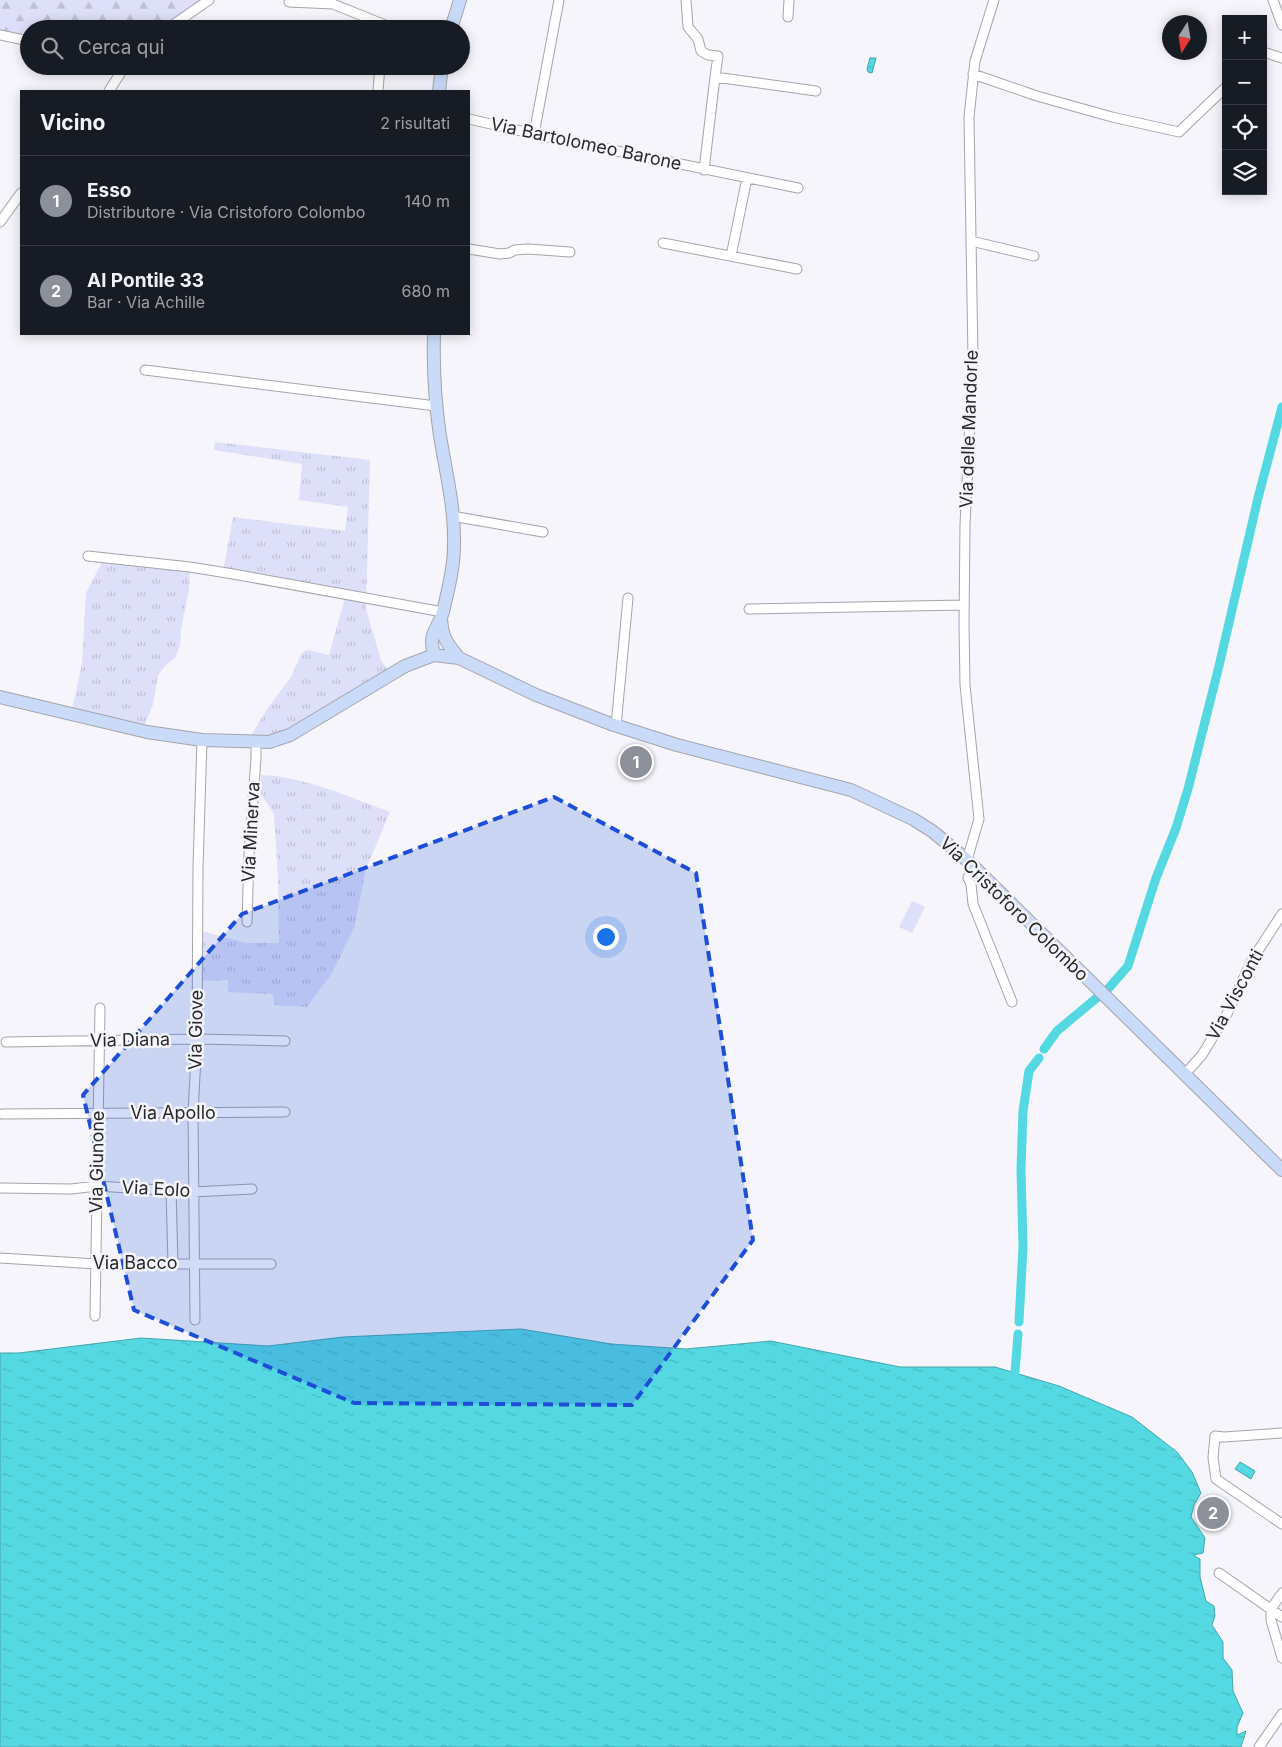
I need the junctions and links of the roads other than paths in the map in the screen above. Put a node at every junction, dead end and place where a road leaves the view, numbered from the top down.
1 (208, 0) edge
2 (460, 0) edge
3 (559, 0) edge
4 (686, 0) edge
5 (789, 0) edge
6 (994, 0) edge
7 (1273, 0) edge
8 (290, 2) dead end
9 (788, 17) dead end
10 (179, 20) edge
11 (373, 20) edge
12 (454, 20) edge
13 (1282, 25) edge
14 (0, 35) edge
15 (20, 40) edge
16 (1267, 53) edge
17 (1282, 58) edge
18 (973, 74) junction
19 (119, 75) edge
20 (379, 75) edge
21 (441, 75) edge
22 (715, 77) junction
23 (109, 90) edge
24 (378, 90) edge
25 (439, 90) edge
26 (816, 91) dead end
27 (1222, 92) edge
28 (470, 119) edge
29 (534, 134) junction
30 (704, 170) junction
31 (747, 178) junction
32 (798, 188) dead end
33 (20, 195) edge
34 (0, 222) edge
35 (971, 241) junction
36 (663, 243) dead end
37 (470, 249) edge
38 (570, 252) dead end
39 (731, 256) junction
40 (1034, 256) dead end
41 (796, 269) dead end
42 (434, 335) edge
43 (145, 370) dead end
44 (436, 406) junction
45 (452, 516) junction
46 (542, 532) dead end
47 (88, 556) dead end
48 (628, 598) dead end
49 (964, 605) junction
50 (749, 609) dead end
51 (442, 614) junction
52 (437, 633) junction
53 (434, 655) junction
54 (459, 658) junction
55 (405, 666) junction
56 (0, 697) edge
57 (616, 726) junction
58 (202, 740) junction
59 (256, 742) junction
60 (970, 862) junction
61 (1282, 914) edge
62 (247, 922) dead end
63 (1012, 1002) dead end
64 (100, 1008) dead end
65 (197, 1039) junction
66 (99, 1040) junction
67 (284, 1041) dead end
68 (6, 1042) dead end
69 (1185, 1074) junction
70 (193, 1112) junction
71 (285, 1112) dead end
72 (98, 1113) junction
73 (2, 1114) dead end
74 (1282, 1170) edge
75 (97, 1186) junction
76 (0, 1188) edge
77 (252, 1189) dead end
78 (171, 1190) junction
79 (193, 1192) junction
80 (0, 1258) edge
81 (97, 1264) junction
82 (173, 1264) junction
83 (196, 1264) junction
84 (270, 1264) dead end
85 (95, 1316) dead end
86 (195, 1320) dead end
87 (1280, 1436) edge
88 (1282, 1524) edge
89 (1219, 1573) dead end
90 (1282, 1593) edge
91 (1271, 1609) junction
92 (1282, 1617) edge
93 (1282, 1658) edge
94 (1282, 1714) edge
95 (1259, 1747) edge

1 - 10 street
2 - 12 main road
3 - 29 street
4 - 22 street
5 - 9 street
6 - 18 street, Via delle Mandorle
7 - 13 street
8 - 11 street
14 - 15 street
16 - 17 street
18 - 27 street
18 - 35 street, Via delle Mandorle
19 - 23 street
20 - 24 street
21 - 25 main road
22 - 26 street
22 - 30 street
28 - 29 street, Via Bartolomeo Barone
29 - 30 street, Via Bartolomeo Barone
30 - 31 street, Via Bartolomeo Barone
31 - 32 street, Via Bartolomeo Barone
31 - 39 street
33 - 34 street
35 - 40 street
35 - 49 street, Via delle Mandorle
36 - 39 street
37 - 38 street
39 - 41 street
42 - 44 main road
43 - 44 street
44 - 45 main road
45 - 46 street
45 - 51 main road
47 - 51 street
48 - 57 street
49 - 50 street
49 - 60 street, Via delle Mandorle
51 - 52 main road
52 - 53 main road
52 - 54 main road
52 - 55 main road
53 - 54 main road, Via Cristoforo Colombo
53 - 55 main road
54 - 57 main road, Via Cristoforo Colombo
55 - 59 main road
56 - 58 main road
57 - 60 main road, Via Cristoforo Colombo
58 - 59 main road
58 - 65 street, Via Giove
59 - 62 street, Via Minerva
60 - 63 street, Via delle Mandorle
60 - 69 main road, Via Cristoforo Colombo
61 - 69 street, Via Visconti
64 - 66 street, Via Giunone
65 - 66 street, Via Diana
65 - 67 street, Via Diana
65 - 70 street, Via Giove
66 - 68 street, Via Diana
66 - 72 street, Via Giunone
69 - 74 main road, Via Cristoforo Colombo
70 - 71 street, Via Apollo
70 - 72 street, Via Apollo
70 - 79 street, Via Giove
72 - 73 street, Via Apollo
72 - 75 street, Via Giunone
75 - 76 street, Via Eolo
75 - 78 street, Via Eolo
75 - 81 street, Via Giunone
77 - 79 street, Via Eolo
78 - 79 street, Via Eolo
78 - 82 street
79 - 83 street, Via Giove
80 - 81 street, Via Bacco
81 - 82 street, Via Bacco
81 - 85 street, Via Giunone
82 - 83 street, Via Bacco
83 - 84 street, Via Bacco
83 - 86 street, Via Giove
87 - 88 street
89 - 91 street
90 - 91 street
91 - 92 street
91 - 93 street
94 - 95 street

